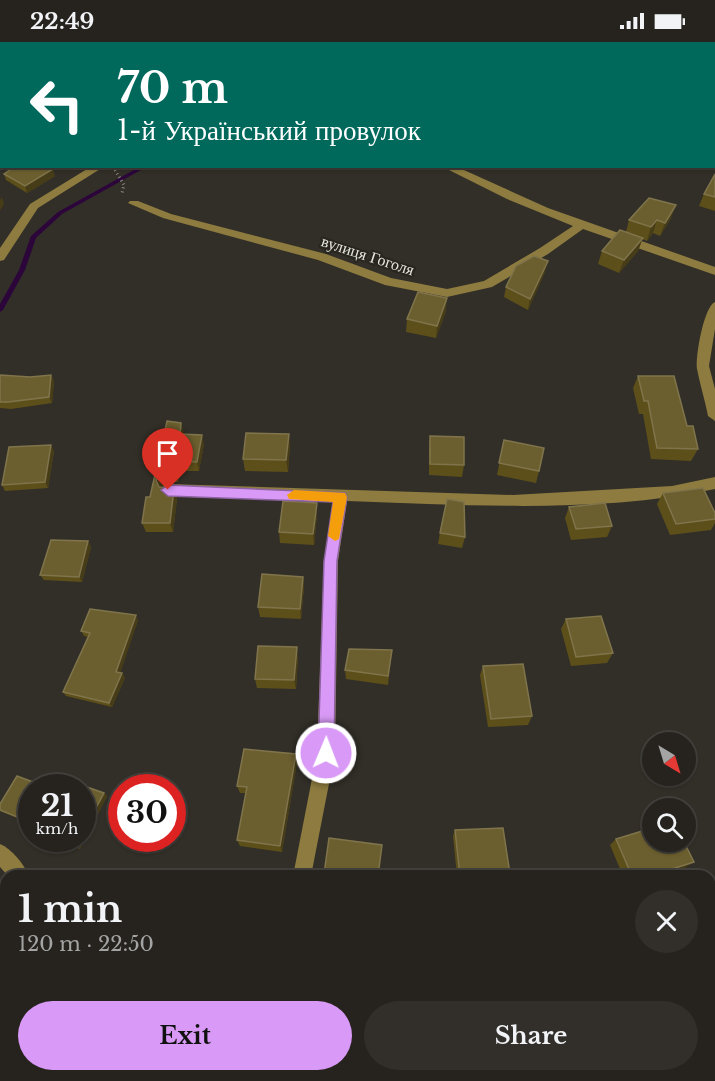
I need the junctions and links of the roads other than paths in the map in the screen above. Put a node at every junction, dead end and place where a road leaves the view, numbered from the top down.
1 (97, 168) edge
2 (450, 168) edge
3 (134, 203) dead end
4 (581, 225) junction
5 (0, 257) edge
6 (715, 271) edge
7 (715, 306) edge
8 (715, 416) edge
9 (715, 483) edge
10 (168, 490) edge
11 (341, 497) junction
12 (0, 853) edge
13 (15, 870) edge
14 (303, 870) edge

1 - 5 street
2 - 4 street
3 - 4 street, вулиця Гоголя
4 - 6 street
7 - 8 street
9 - 11 street
10 - 11 street
11 - 14 street
12 - 13 street

